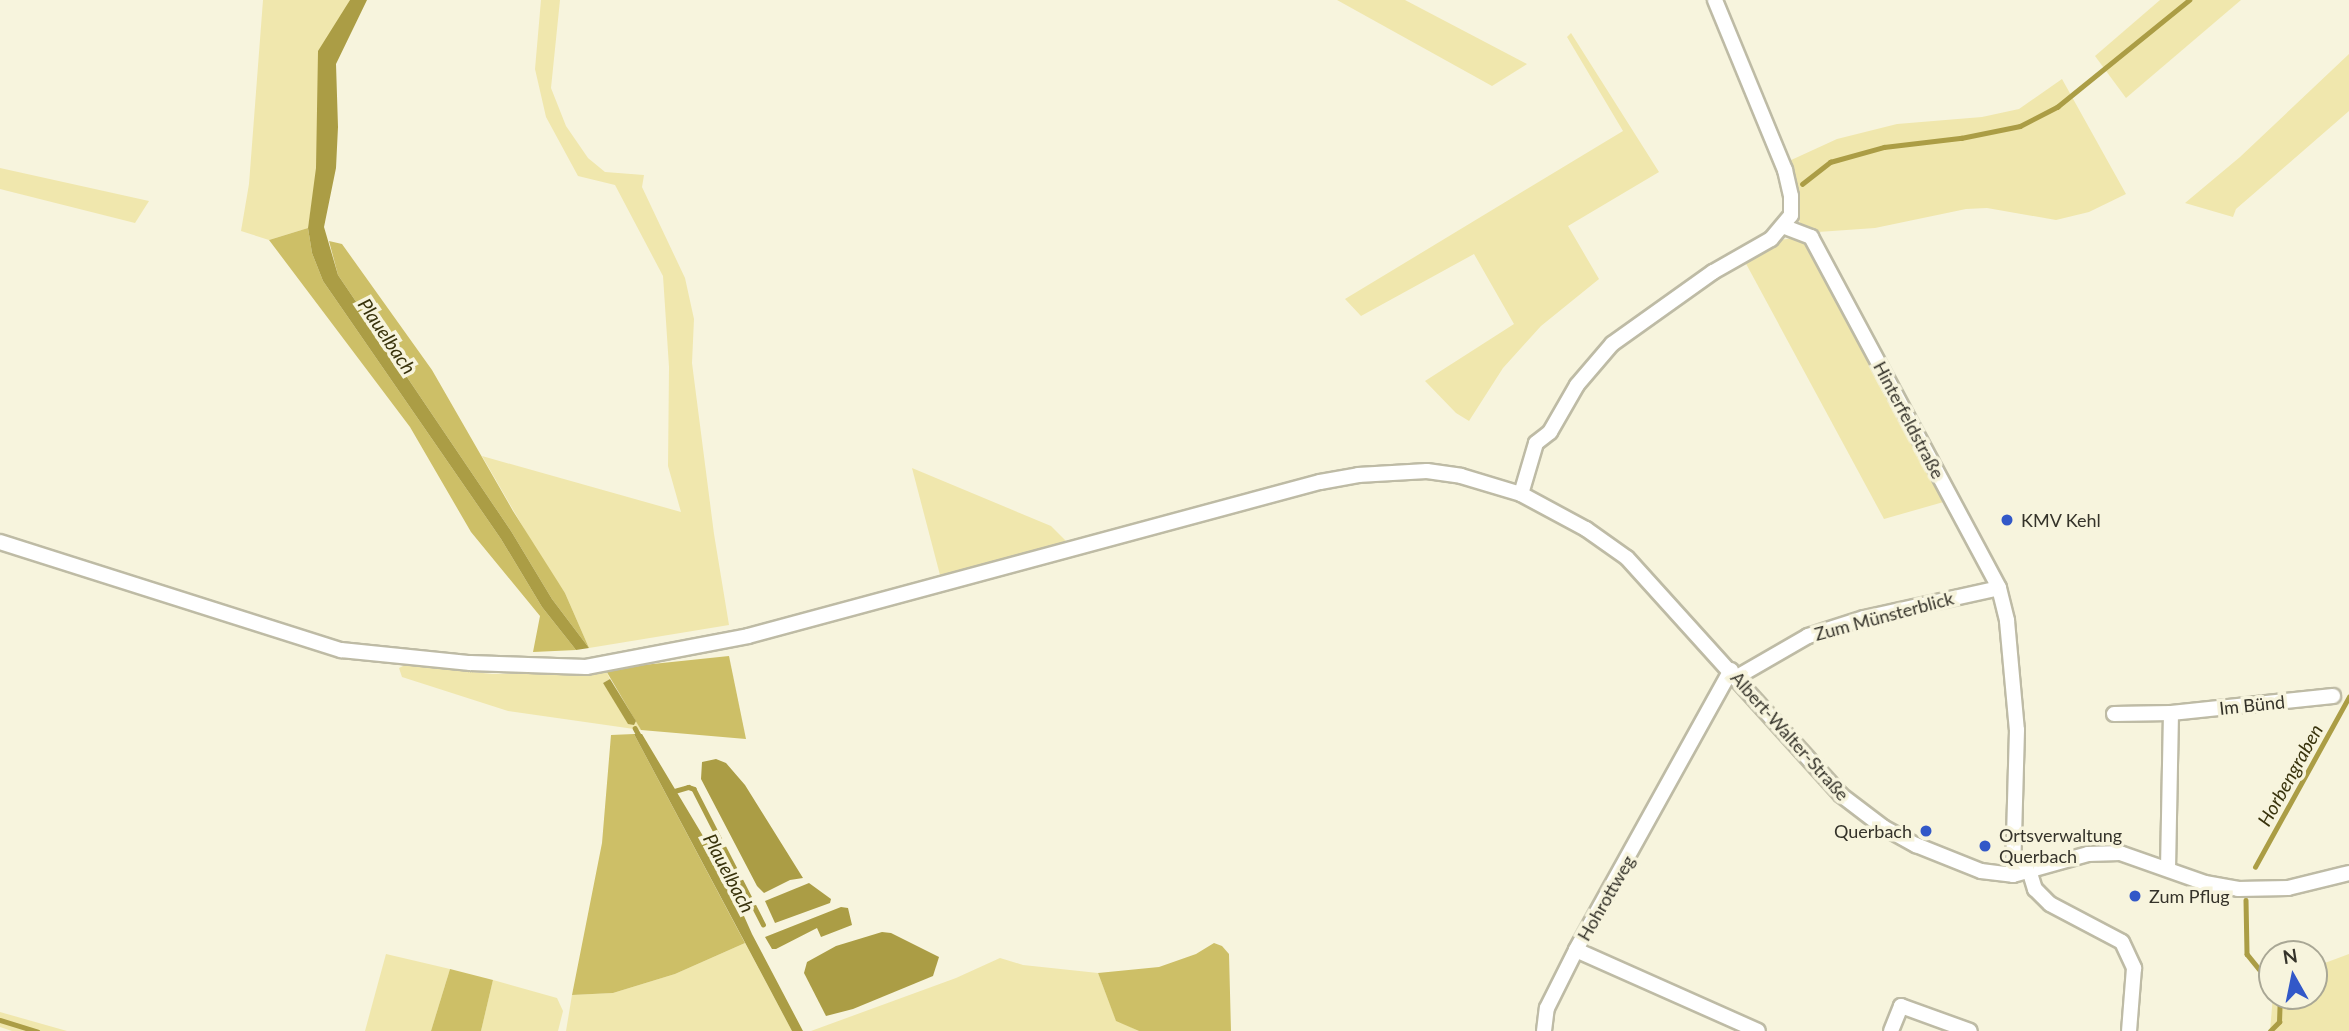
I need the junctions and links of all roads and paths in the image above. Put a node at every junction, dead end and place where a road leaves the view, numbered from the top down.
1 (1715, 0) edge
2 (1784, 226) junction
3 (1521, 494) junction
4 (0, 542) edge
5 (1998, 588) junction
6 (1734, 674) junction
7 (2333, 696) dead end
8 (2171, 713) junction
9 (2114, 714) dead end
10 (2168, 869) junction
11 (2030, 873) junction
12 (2349, 873) edge
13 (2013, 875) junction
14 (1576, 950) junction
15 (1544, 1031) edge
16 (1758, 1031) edge
17 (1891, 1031) edge
18 (1970, 1031) edge
19 (2129, 1031) edge

1 - 2 street
2 - 3 street
2 - 5 street, Hinterfeldstraße
3 - 4 street, Albert-Walter-Straße
3 - 6 street, Albert-Walter-Straße
5 - 6 street, Zum Münsterblick
5 - 13 street, Hinterfeldstraße
6 - 13 street, Albert-Walter-Straße
6 - 14 street, Hohrottweg
7 - 8 street, Im Bünd
8 - 9 street, Im Bünd
8 - 10 street
10 - 11 street, Albert-Walter-Straße
10 - 12 street, Albert-Walter-Straße
11 - 13 street, Albert-Walter-Straße
11 - 19 street
14 - 15 street
14 - 16 street, Hohrottweg
17 - 18 street

